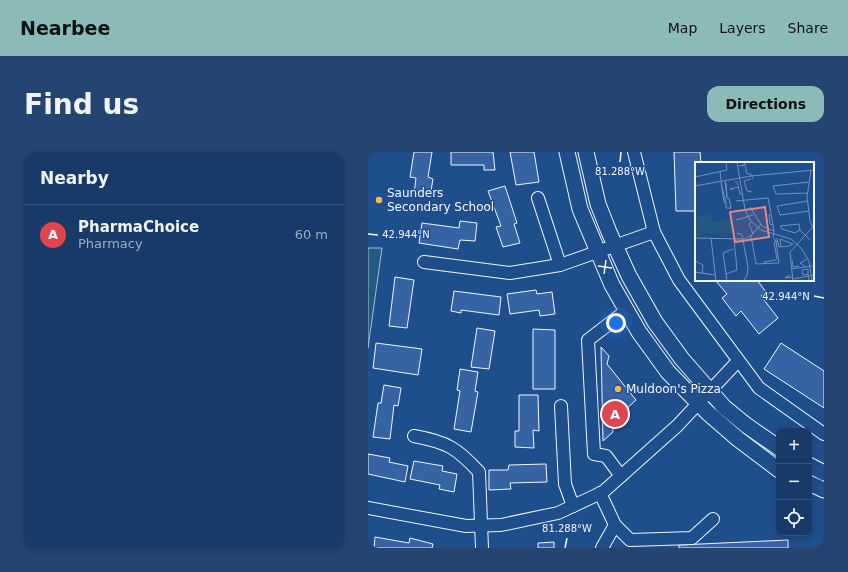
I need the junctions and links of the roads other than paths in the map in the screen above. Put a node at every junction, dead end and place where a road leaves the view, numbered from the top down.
1 (567, 152) edge
2 (586, 152) edge
3 (634, 152) edge
4 (538, 198) dead end
5 (654, 232) junction
6 (615, 244) junction
7 (597, 252) junction
8 (424, 262) dead end
9 (560, 265) junction
10 (627, 310) junction
11 (738, 361) junction
12 (711, 391) junction
13 (698, 403) junction
14 (561, 406) dead end
15 (824, 434) edge
16 (414, 436) dead end
17 (776, 446) edge
18 (812, 467) edge
19 (776, 468) edge
20 (824, 473) edge
21 (621, 476) junction
22 (812, 484) edge
23 (824, 490) edge
24 (600, 493) junction
25 (573, 506) junction
26 (368, 508) edge
27 (713, 519) dead end
28 (481, 525) junction
29 (615, 525) junction
30 (482, 548) edge
31 (602, 548) edge

1 - 7 main road
2 - 6 main road
3 - 5 street
4 - 9 street
5 - 6 street
5 - 11 street
6 - 7 street
6 - 12 main road
7 - 9 street
7 - 10 main road
8 - 9 street
10 - 13 main road
10 - 21 street
11 - 12 street
11 - 15 street
12 - 13 street
12 - 17 main road
13 - 19 main road
13 - 21 street
14 - 25 street
16 - 28 street
18 - 20 main road
21 - 24 street
22 - 23 main road
24 - 25 street
24 - 29 street
25 - 28 street
26 - 28 street
27 - 29 street
28 - 30 street
29 - 31 street

